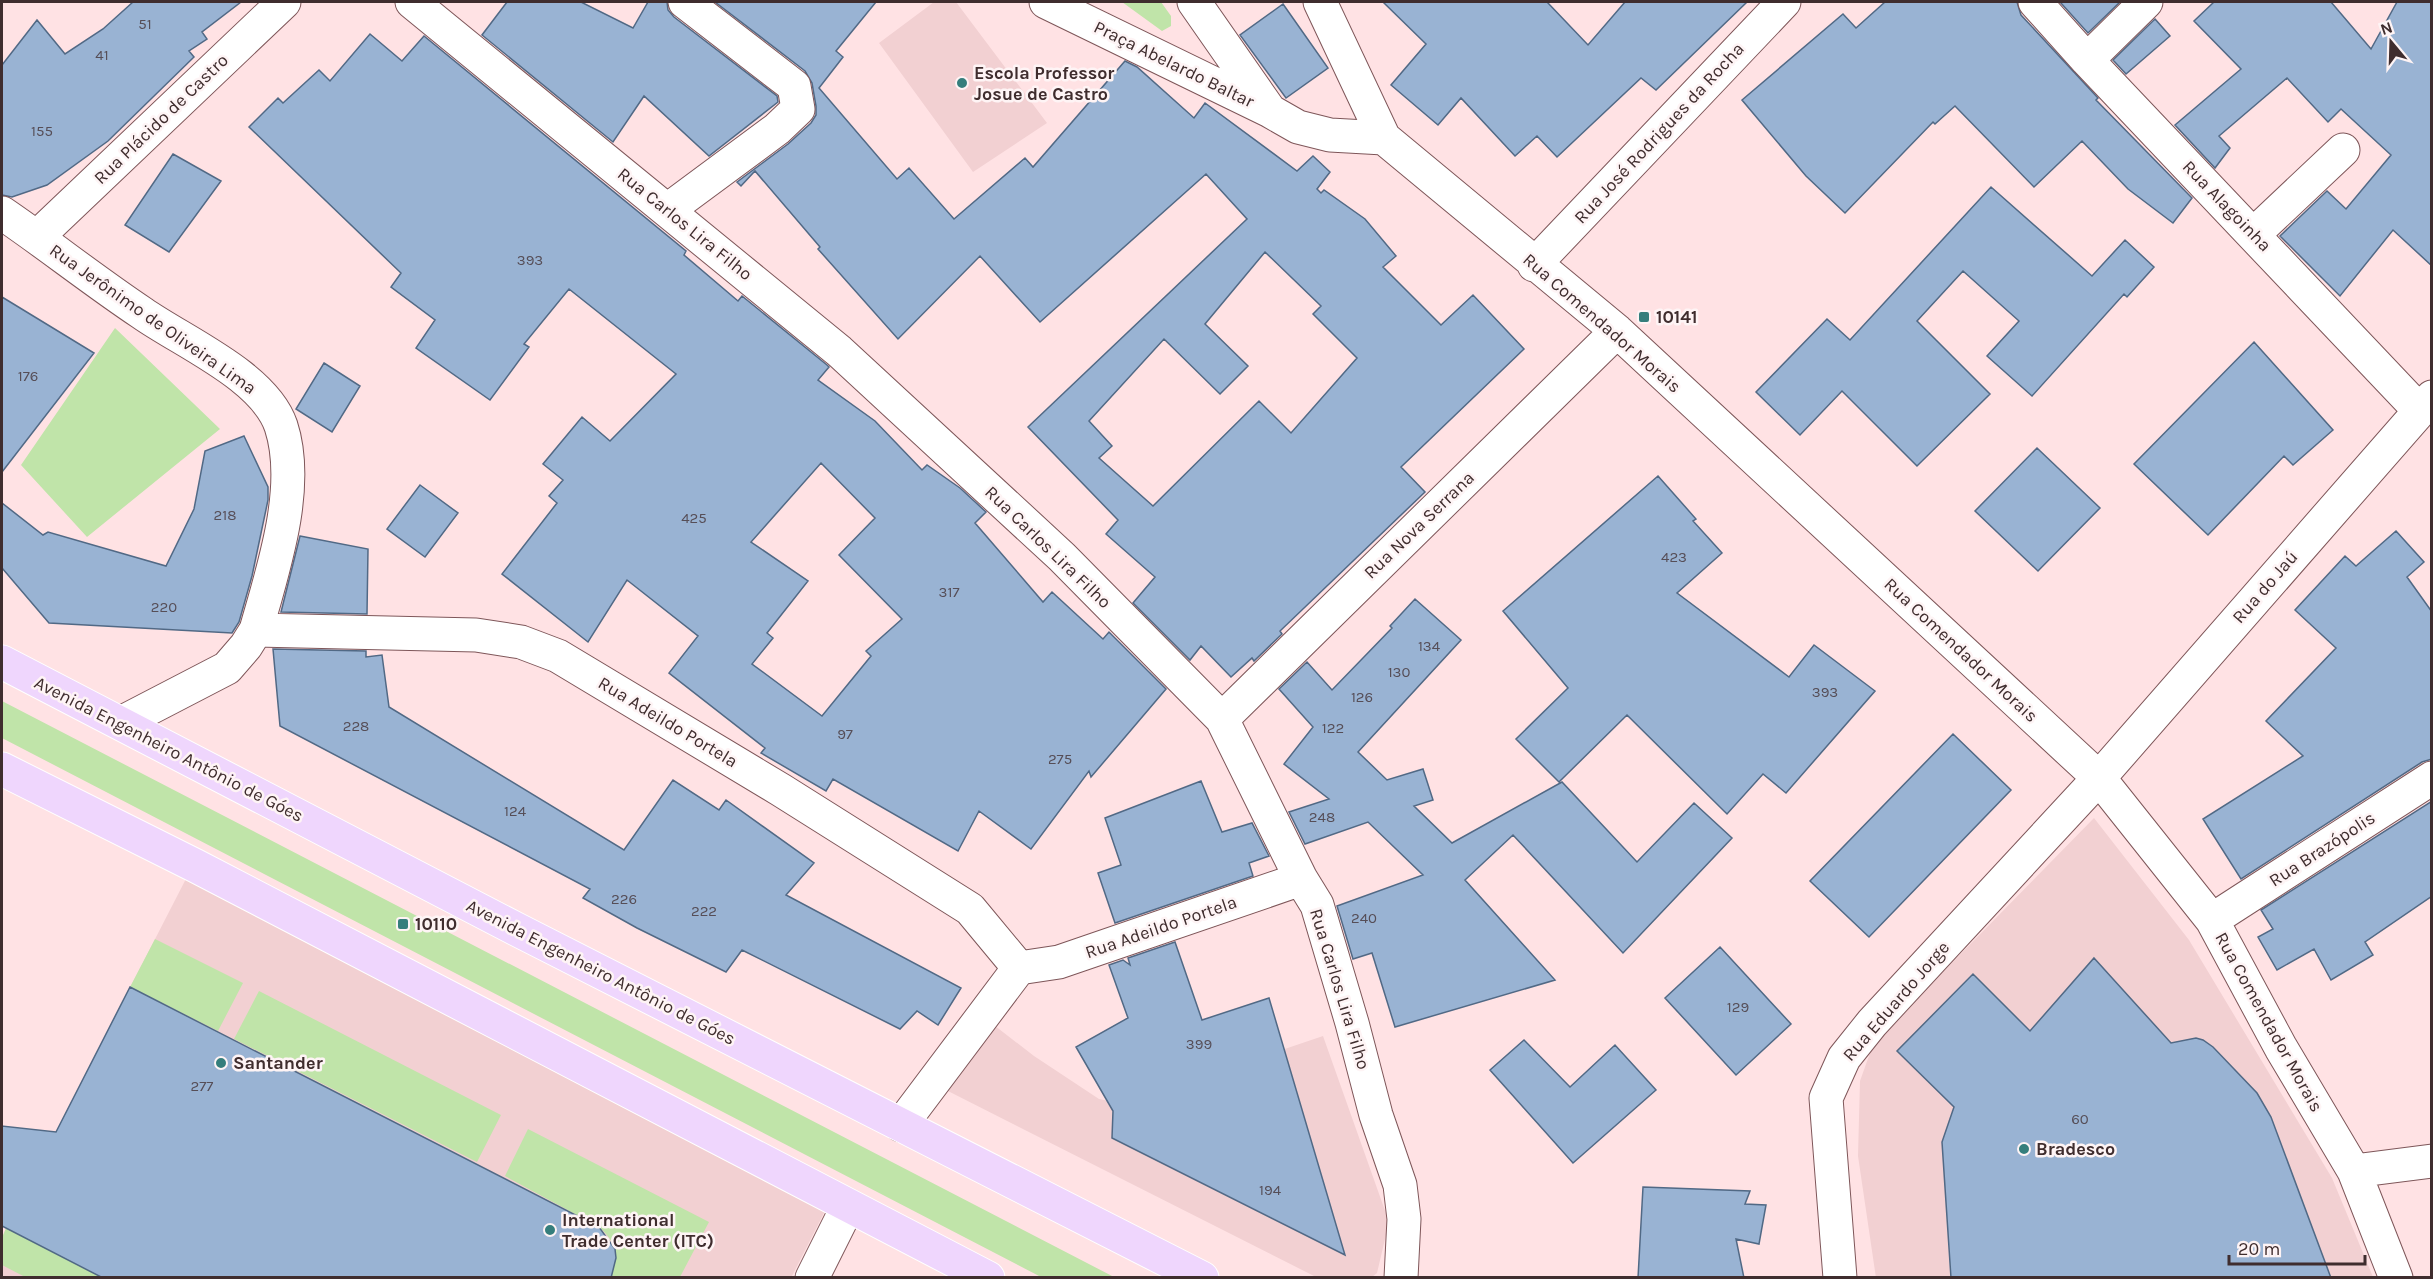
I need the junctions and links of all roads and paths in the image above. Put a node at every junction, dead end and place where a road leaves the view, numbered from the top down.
1 (284, 2) edge
2 (412, 2) edge
3 (685, 2) edge
4 (1046, 2) edge
5 (1194, 2) edge
6 (1320, 2) edge
7 (1784, 2) edge
8 (2035, 2) edge
9 (2146, 2) edge
10 (2087, 60) junction
11 (1270, 111) junction
12 (1384, 138) junction
13 (2343, 150) dead end
14 (669, 209) junction
15 (2, 213) edge
16 (2254, 234) junction
17 (37, 237) junction
18 (1534, 265) junction
19 (1617, 331) junction
20 (2425, 403) edge
21 (256, 630) junction
22 (2, 662) edge
23 (1222, 719) junction
24 (120, 723) junction
25 (2, 769) edge
26 (2099, 778) junction
27 (2432, 778) edge
28 (1300, 879) junction
29 (2212, 920) junction
30 (1019, 968) junction
31 (901, 1125) junction
32 (2432, 1161) edge
33 (2354, 1171) junction
34 (848, 1206) junction
35 (812, 1278) edge
36 (988, 1278) edge
37 (1202, 1278) edge
38 (1401, 1278) edge
39 (1840, 1278) edge
40 (2396, 1278) edge

1 - 17 street, Rua Plácido de Castro
2 - 14 street, Rua Carlos Lira Filho
3 - 14 street
4 - 11 street, Praça Abelardo Baltar
5 - 11 street, Praça Abelardo Baltar
6 - 12 street
7 - 18 street, Rua José Rodrigues da Rocha
8 - 10 street, Rua Alagoinha
9 - 10 street
10 - 16 street, Rua Alagoinha
11 - 12 street, Praça Abelardo Baltar
12 - 18 street, Rua Comendador Morais
13 - 16 street
14 - 23 street, Rua Carlos Lira Filho
15 - 17 street, Rua Jerônimo de Oliveira Lima
16 - 20 street, Rua Alagoinha
17 - 21 street, Rua Jerônimo de Oliveira Lima
18 - 19 street, Rua Comendador Morais
19 - 23 street, Rua Nova Serrana
19 - 26 street, Rua Comendador Morais
20 - 26 street, Rua do Jaú
21 - 24 street, Rua Jerônimo de Oliveira Lima
21 - 30 street, Rua Adeildo Portela
22 - 24 main road, Avenida Engenheiro Antônio de Góes
23 - 28 street, Rua Carlos Lira Filho
24 - 31 main road, Avenida Engenheiro Antônio de Góes
25 - 34 main road
26 - 29 street, Rua Comendador Morais
26 - 39 street, Rua Eduardo Jorge
27 - 29 street, Rua Brazópolis
28 - 30 street, Rua Adeildo Portela
28 - 38 street, Rua Carlos Lira Filho
29 - 33 street, Rua Comendador Morais
30 - 31 street
31 - 37 main road, Avenida Engenheiro Antônio de Góes
32 - 33 street
33 - 40 street, Rua Comendador Morais
34 - 35 street
34 - 36 main road

